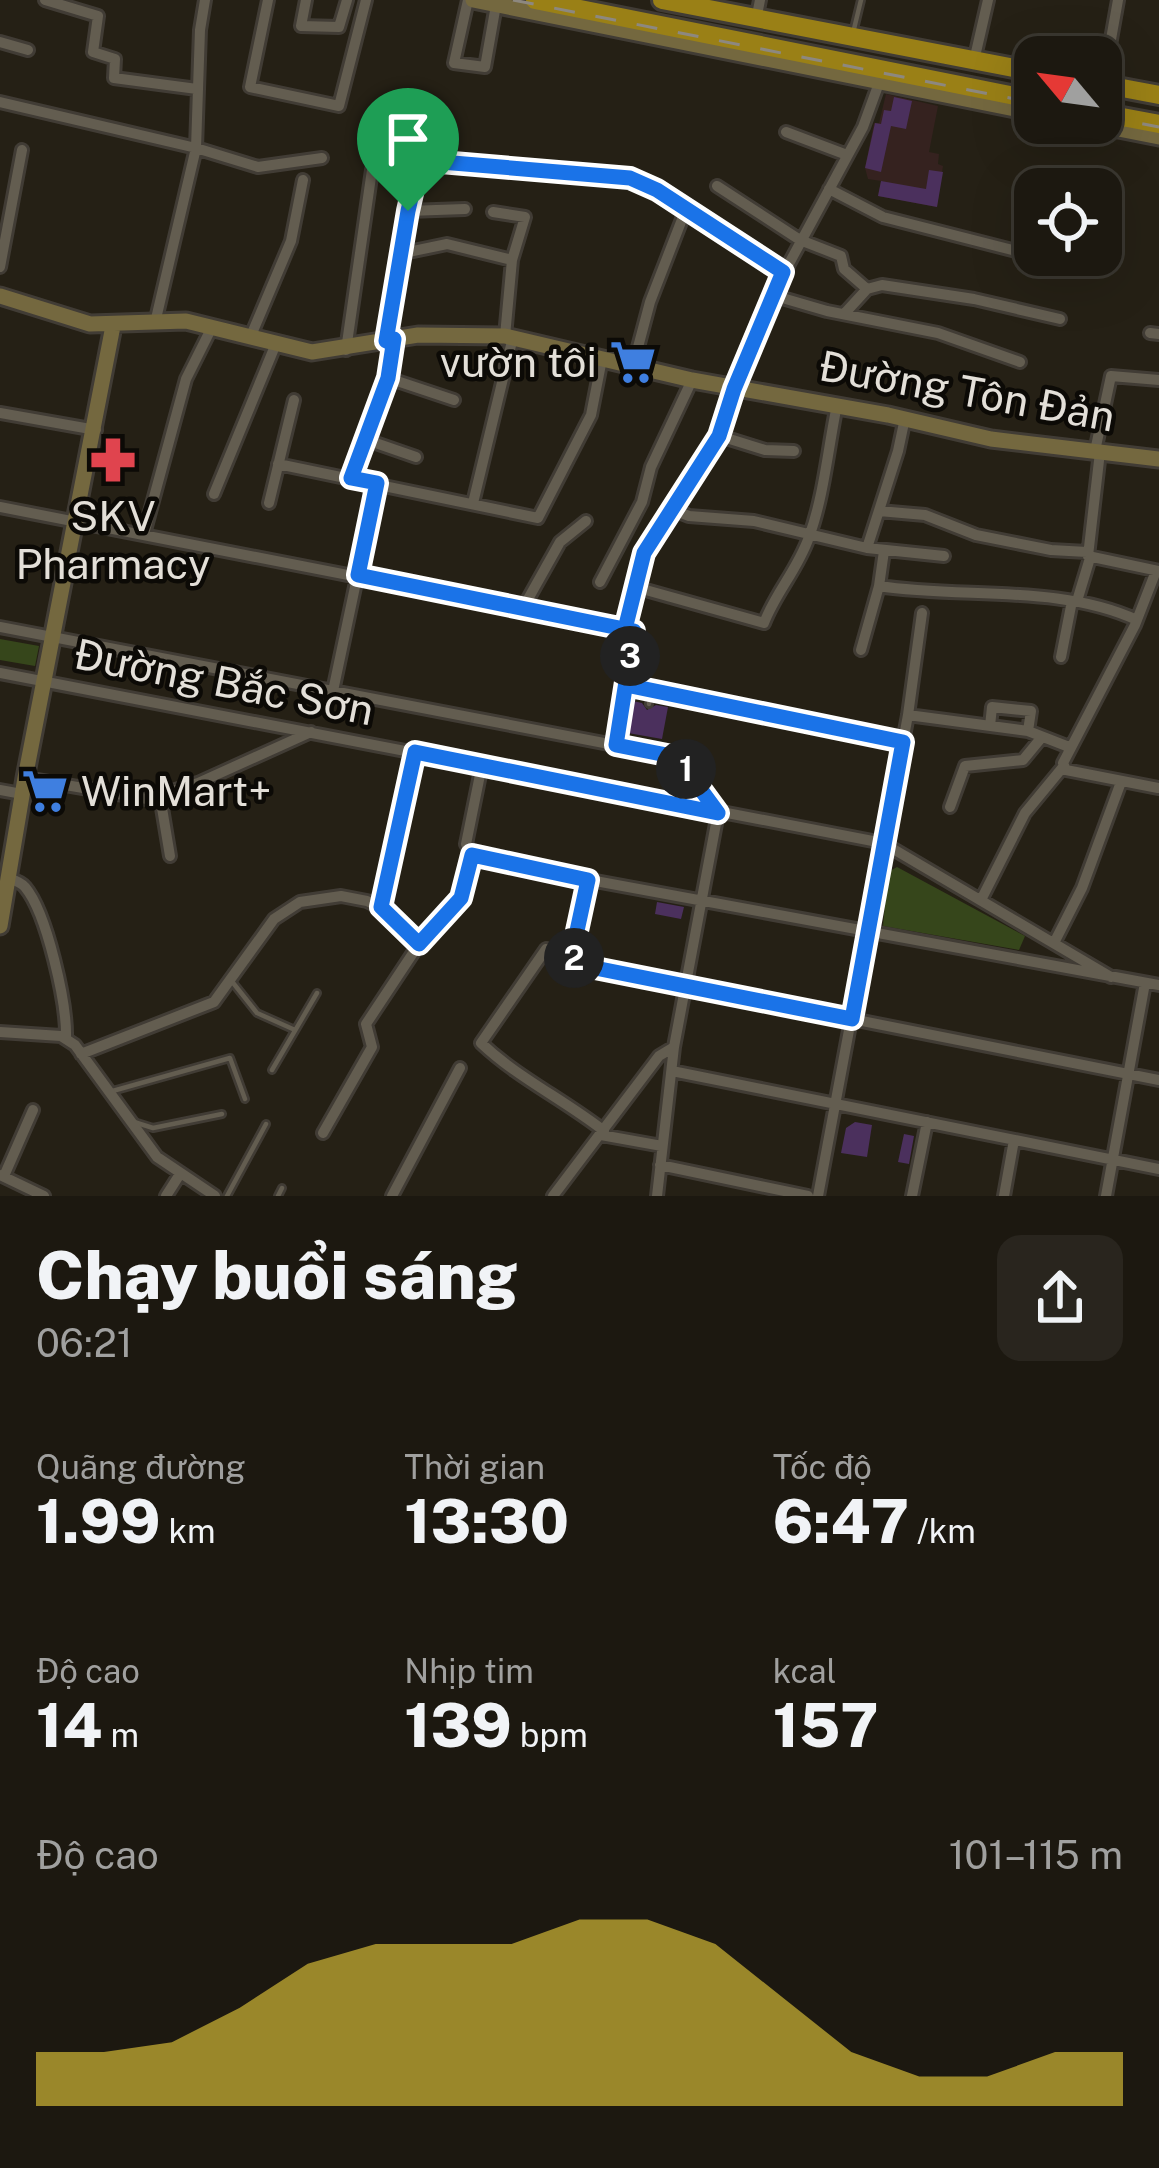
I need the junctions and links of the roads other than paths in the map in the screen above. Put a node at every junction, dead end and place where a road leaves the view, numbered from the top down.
1 (45, 0) edge
2 (205, 0) edge
3 (268, 0) edge
4 (306, 0) edge
5 (347, 0) edge
6 (365, 0) edge
7 (471, 0) edge
8 (535, 0) edge
9 (662, 0) edge
10 (861, 0) edge
11 (988, 0) edge
12 (1118, 0) edge
13 (61, 2) edge
14 (496, 4) junction
15 (603, 7) edge
16 (758, 10) edge
17 (1111, 36) edge
18 (852, 39) junction
19 (0, 42) edge
20 (28, 50) dead end
21 (974, 61) junction
22 (1014, 68) edge
23 (879, 83) junction
24 (1122, 88) edge
25 (197, 89) junction
26 (1014, 95) edge
27 (1159, 95) edge
28 (0, 102) edge
29 (1014, 109) edge
30 (1122, 117) edge
31 (1159, 124) edge
32 (1122, 130) edge
33 (786, 132) dead end
34 (1159, 137) edge
35 (196, 148) junction
36 (22, 150) dead end
37 (847, 155) junction
38 (322, 158) dead end
39 (372, 170) dead end
40 (303, 180) dead end
41 (717, 186) dead end
42 (829, 189) junction
43 (465, 209) dead end
44 (686, 209) junction
45 (408, 211) junction
46 (493, 212) dead end
47 (4, 227) edge
48 (800, 240) junction
49 (1014, 250) edge
50 (399, 254) junction
51 (512, 260) junction
52 (0, 268) edge
53 (783, 272) junction
54 (867, 289) junction
55 (0, 296) edge
56 (772, 296) junction
57 (845, 313) junction
58 (1060, 319) dead end
59 (155, 323) junction
60 (113, 326) junction
61 (212, 327) junction
62 (509, 336) junction
63 (250, 338) junction
64 (390, 340) junction
65 (275, 346) junction
66 (346, 350) junction
67 (602, 359) junction
68 (1020, 362) dead end
69 (633, 366) junction
70 (388, 378) junction
71 (692, 380) junction
72 (1159, 380) edge
73 (734, 389) junction
74 (294, 400) dead end
75 (454, 400) dead end
76 (837, 405) junction
77 (0, 413) edge
78 (905, 418) junction
79 (95, 430) junction
80 (719, 436) junction
81 (367, 440) junction
82 (1097, 451) junction
83 (794, 452) dead end
84 (416, 457) dead end
85 (1159, 459) edge
86 (278, 464) junction
87 (351, 478) junction
88 (377, 483) junction
89 (214, 494) dead end
90 (269, 503) dead end
91 (473, 503) junction
92 (0, 507) edge
93 (669, 508) junction
94 (879, 511) junction
95 (586, 520) dead end
96 (78, 521) junction
97 (144, 534) junction
98 (810, 535) junction
99 (867, 548) junction
100 (884, 550) junction
101 (1088, 555) junction
102 (944, 556) dead end
103 (1158, 571) edge
104 (358, 575) junction
105 (600, 582) dead end
106 (879, 586) junction
107 (635, 587) junction
108 (1075, 601) junction
109 (523, 608) junction
110 (922, 613) dead end
111 (1137, 620) junction
112 (0, 627) edge
113 (625, 629) junction
114 (53, 642) junction
115 (861, 650) dead end
116 (1061, 657) dead end
117 (0, 673) edge
118 (47, 675) junction
119 (626, 685) junction
120 (652, 690) junction
121 (333, 691) junction
122 (649, 704) dead end
123 (908, 715) junction
124 (990, 726) junction
125 (1028, 731) junction
126 (311, 732) junction
127 (644, 736) dead end
128 (1042, 737) junction
129 (903, 742) junction
130 (616, 745) junction
131 (1069, 748) junction
132 (642, 750) junction
133 (415, 752) junction
134 (482, 765) junction
135 (1064, 767) junction
136 (1121, 782) junction
137 (23, 786) junction
138 (1157, 788) edge
139 (0, 790) edge
140 (160, 796) junction
141 (950, 807) dead end
142 (718, 813) junction
143 (883, 843) junction
144 (472, 855) junction
145 (170, 856) dead end
146 (5, 880) edge
147 (588, 880) junction
148 (701, 899) junction
149 (981, 900) junction
150 (381, 907) junction
151 (0, 926) edge
152 (866, 933) junction
153 (1054, 943) junction
154 (419, 944) junction
155 (546, 949) dead end
156 (1111, 977) junction
157 (230, 980) junction
158 (1145, 983) junction
159 (1159, 985) edge
160 (685, 986) junction
161 (317, 992) dead end
162 (852, 1019) junction
163 (297, 1030) junction
164 (0, 1032) edge
165 (66, 1038) junction
166 (674, 1047) junction
167 (81, 1054) junction
168 (460, 1068) dead end
169 (272, 1070) dead end
170 (672, 1071) junction
171 (1129, 1074) junction
172 (1159, 1080) edge
173 (109, 1092) junction
174 (245, 1099) dead end
175 (836, 1103) junction
176 (33, 1110) dead end
177 (222, 1114) dead end
178 (131, 1121) junction
179 (927, 1122) junction
180 (266, 1124) dead end
181 (323, 1133) dead end
182 (602, 1133) junction
183 (1015, 1140) junction
184 (662, 1146) junction
185 (1113, 1160) junction
186 (660, 1166) junction
187 (1159, 1168) edge
188 (180, 1174) junction
189 (5, 1176) edge
190 (282, 1188) dead end
191 (7, 1196) edge
192 (44, 1196) edge
193 (166, 1196) edge
194 (215, 1196) edge
195 (227, 1196) edge
196 (278, 1196) edge
197 (392, 1196) edge
198 (553, 1196) edge
199 (657, 1196) edge
200 (808, 1196) edge
201 (818, 1196) edge
202 (912, 1196) edge
203 (1004, 1196) edge
204 (1106, 1196) edge

1 - 13 street
2 - 25 street
3 - 6 street
4 - 5 street
7 - 14 street
7 - 14 street
8 - 15 highway
9 - 16 highway
10 - 18 lane
11 - 21 street
12 - 17 street
13 - 25 street
14 - 23 street
15 - 26 highway
16 - 18 highway
18 - 21 highway
19 - 20 street
21 - 22 highway
23 - 29 street
23 - 37 street
24 - 27 highway
25 - 35 street
28 - 35 street
30 - 31 highway
32 - 34 street
33 - 37 street
35 - 38 street
35 - 59 street
36 - 47 street
37 - 42 street
39 - 66 street
40 - 63 street
41 - 48 street
42 - 48 street
42 - 49 street
43 - 45 street
44 - 45 street
44 - 53 street
44 - 69 street
45 - 50 street
46 - 51 street
47 - 52 street
48 - 53 street
48 - 54 street
50 - 51 street
50 - 64 street
51 - 62 street
53 - 56 street
54 - 57 street
54 - 58 street
55 - 60 street, Đường Tôn Đản
56 - 57 street
56 - 73 street
57 - 68 street
59 - 60 street, Đường Tôn Đản
59 - 61 street, Đường Tôn Đản
60 - 79 street
61 - 63 street, Đường Tôn Đản
61 - 97 street
62 - 64 street, Đường Tôn Đản
62 - 67 street, Đường Tôn Đản
62 - 91 street
63 - 65 street, Đường Tôn Đản
64 - 66 street, Đường Tôn Đản
64 - 70 street
65 - 66 street, Đường Tôn Đản
65 - 89 street
67 - 69 street, Đường Tôn Đản
67 - 91 street
69 - 71 street, Đường Tôn Đản
70 - 75 street
70 - 81 street
71 - 73 street, Đường Tôn Đản
71 - 105 street
72 - 82 street
73 - 76 street, Đường Tôn Đản
73 - 80 street
74 - 86 street
76 - 78 street, Đường Tôn Đản
76 - 98 street
77 - 79 street
78 - 82 street, Đường Tôn Đản
78 - 94 street
79 - 96 street
80 - 83 street
80 - 93 street
81 - 84 street
81 - 87 street
82 - 85 street, Đường Tôn Đản
82 - 101 street
86 - 87 street
86 - 90 street
87 - 88 street
88 - 91 street
88 - 104 street
92 - 96 street
93 - 98 street
93 - 107 street
94 - 99 street
94 - 101 street
95 - 109 street
96 - 97 street
96 - 114 street
97 - 104 street
98 - 99 street
98 - 107 street
99 - 100 street
100 - 102 street
100 - 106 street
101 - 103 street
101 - 108 street
103 - 111 street
104 - 109 street
104 - 121 street
106 - 108 street
106 - 115 street
107 - 113 street
108 - 111 street
108 - 116 street
109 - 113 street
110 - 123 street
111 - 131 street
112 - 114 street
113 - 119 street
114 - 118 street
114 - 121 street
117 - 118 street, Đường Bắc Sơn
118 - 126 street, Đường Bắc Sơn
118 - 137 street
119 - 120 street
119 - 130 street
120 - 122 lane
120 - 129 street
121 - 130 street
123 - 124 street
123 - 129 street
124 - 125 street
124 - 125 street
125 - 128 street
126 - 133 street, Đường Bắc Sơn
126 - 140 street
127 - 132 lane
128 - 131 street
128 - 141 street
129 - 143 street
130 - 132 street
131 - 135 street
132 - 142 street
133 - 134 street, Đường Bắc Sơn
133 - 150 street
134 - 142 street, Đường Bắc Sơn
134 - 144 street
135 - 136 street
135 - 149 street
136 - 138 street
136 - 153 street
137 - 139 street
137 - 140 street
137 - 146 street
140 - 145 street
142 - 143 street, Đường Bắc Sơn
142 - 148 street
143 - 149 street, Đường Bắc Sơn
143 - 152 street
144 - 147 street
144 - 154 street
146 - 151 street
146 - 165 street
147 - 148 street
147 - 160 street
148 - 152 street
148 - 160 street
149 - 153 street, Đường Bắc Sơn
150 - 154 street
150 - 157 street
152 - 156 street
152 - 162 street
153 - 156 street, Đường Bắc Sơn
154 - 181 street
155 - 182 street
156 - 158 street
157 - 163 lane
157 - 167 street
158 - 159 street
158 - 171 street
160 - 162 street
160 - 166 street
161 - 163 lane
162 - 171 street
162 - 175 street
163 - 169 lane
164 - 165 street
165 - 167 street
166 - 170 street
166 - 182 street
167 - 173 street
168 - 197 street
170 - 175 street
170 - 184 street
171 - 172 street
171 - 185 street
173 - 174 lane
173 - 178 street
175 - 179 street
175 - 201 street
176 - 189 street
177 - 178 lane
178 - 188 street
179 - 183 street
179 - 202 street
180 - 195 lane
182 - 184 street
182 - 198 street
183 - 185 street
183 - 203 street
184 - 186 street
185 - 187 street
185 - 204 street
186 - 199 street
186 - 200 street
188 - 193 street
188 - 194 street
189 - 191 street
189 - 192 street
190 - 196 lane

